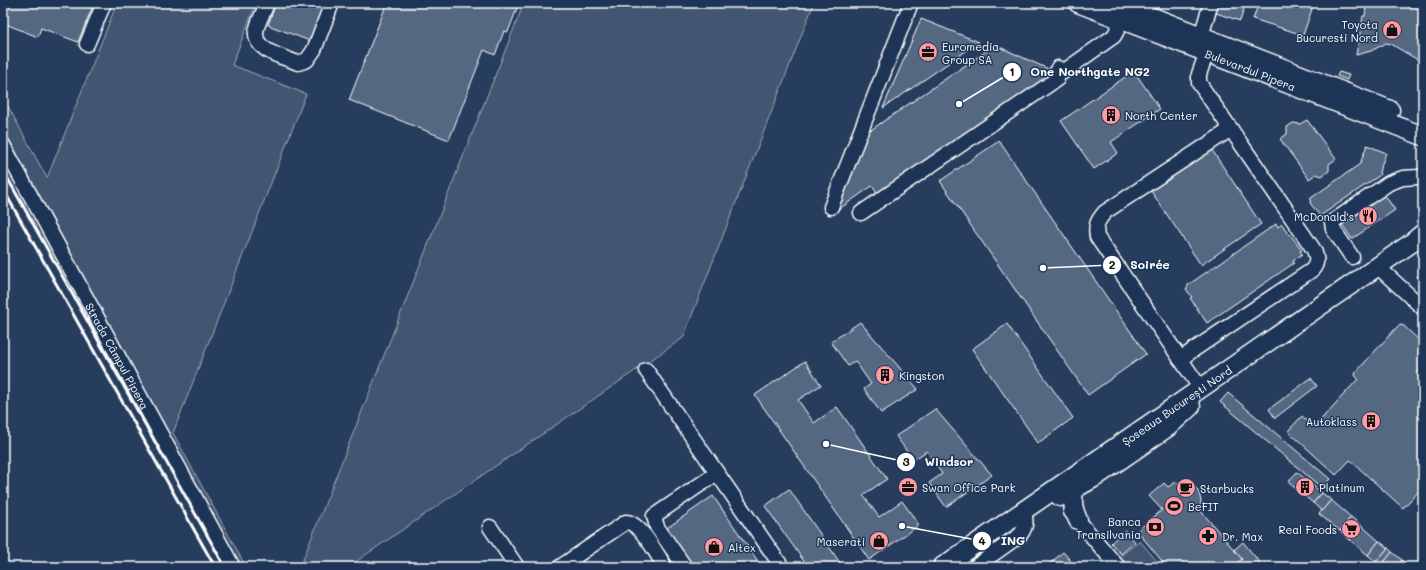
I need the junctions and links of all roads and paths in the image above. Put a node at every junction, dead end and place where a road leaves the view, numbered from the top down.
1 (104, 3) edge
2 (267, 3) edge
3 (332, 3) edge
4 (911, 3) edge
5 (1078, 3) edge
6 (1118, 3) edge
7 (1212, 3) edge
8 (1122, 21) junction
9 (1201, 36) junction
10 (87, 44) dead end
11 (1207, 52) junction
12 (1423, 123) edge
13 (1231, 129) junction
14 (1423, 136) edge
15 (3, 145) edge
16 (1419, 177) dead end
17 (831, 207) dead end
18 (861, 213) dead end
19 (1419, 238) edge
20 (1352, 258) dead end
21 (1377, 266) junction
22 (1423, 308) edge
23 (1180, 359) junction
24 (646, 370) dead end
25 (1200, 388) junction
26 (1091, 464) junction
27 (717, 473) junction
28 (1074, 490) junction
29 (1048, 499) junction
30 (1024, 511) junction
31 (1078, 520) junction
32 (490, 527) dead end
33 (233, 567) edge
34 (517, 567) edge
35 (560, 567) edge
36 (665, 567) edge
37 (685, 567) edge
38 (782, 567) edge
39 (942, 567) edge
40 (975, 567) edge
41 (1118, 567) edge

1 - 10 street
2 - 3 street
4 - 17 street
5 - 8 main road, Bulevardul Pipera
6 - 9 main road, Bulevardul Pipera
7 - 9 street
8 - 11 main road, Bulevardul Pipera
8 - 18 street
9 - 12 main road, Bulevardul Pipera
11 - 13 street
11 - 14 main road, Bulevardul Pipera
13 - 23 street
13 - 23 street
15 - 33 street, Strada Câmpul Pipera
16 - 20 street
19 - 21 main road, Șoseaua București Nord
21 - 22 street
21 - 25 main road, Șoseaua București Nord
23 - 25 street
24 - 27 street
25 - 26 main road, Șoseaua București Nord
25 - 28 main road
26 - 28 main road
26 - 29 main road, Șoseaua București Nord
27 - 37 street
27 - 38 street
28 - 29 main road
28 - 31 main road
29 - 30 main road, Șoseaua București Nord
29 - 31 street
30 - 39 main road, Șoseaua București Nord
30 - 40 street
31 - 41 street
32 - 34 street
35 - 36 street

